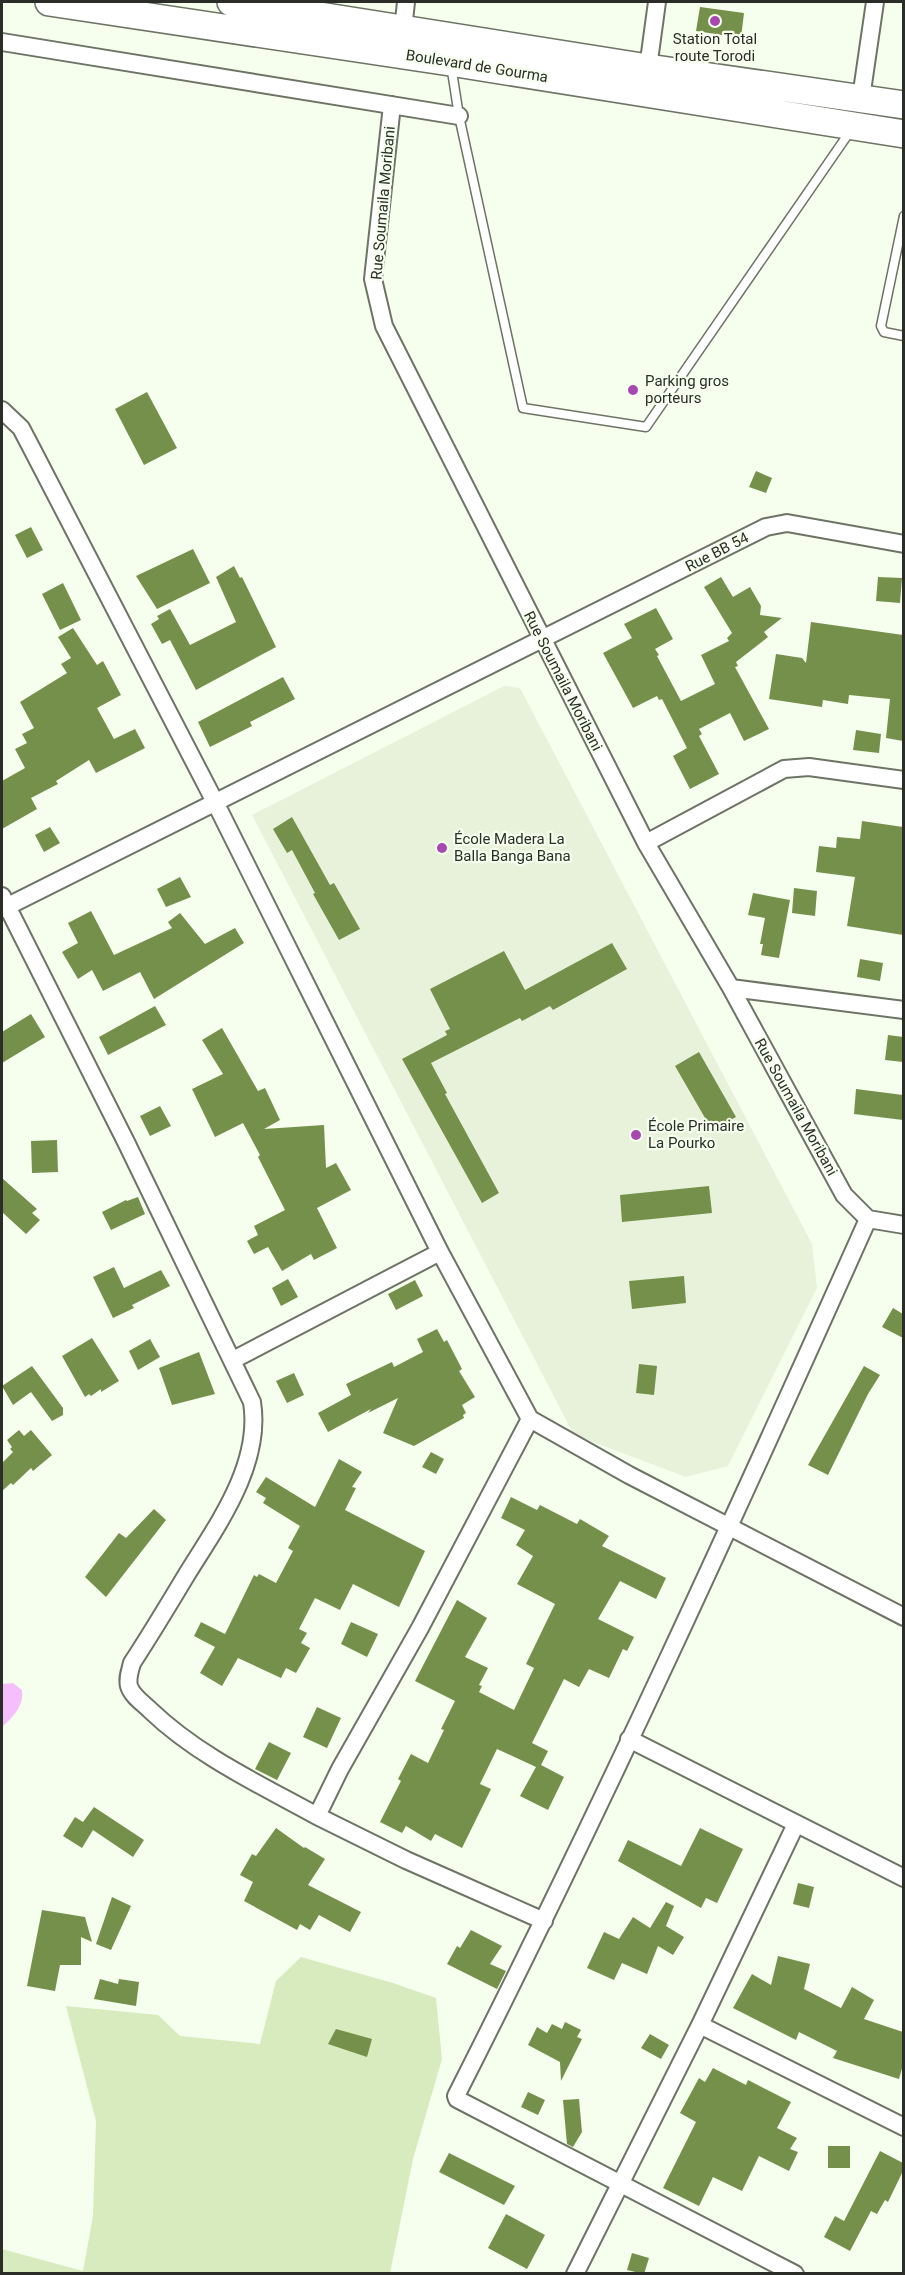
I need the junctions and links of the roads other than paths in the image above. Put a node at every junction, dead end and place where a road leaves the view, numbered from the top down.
1 (49, 2) edge
2 (231, 2) edge
3 (406, 2) edge
4 (657, 2) edge
5 (875, 2) edge
6 (402, 30) junction
7 (2, 42) edge
8 (450, 62) junction
9 (648, 68) junction
10 (861, 99) junction
11 (392, 105) junction
12 (903, 105) edge
13 (459, 116) junction
14 (854, 126) junction
15 (903, 134) edge
16 (903, 216) edge
17 (903, 336) edge
18 (2, 410) edge
19 (903, 544) edge
20 (542, 639) junction
21 (903, 780) edge
22 (214, 802) junction
23 (646, 843) junction
24 (3, 904) edge
25 (731, 988) junction
26 (903, 1010) edge
27 (868, 1219) junction
28 (903, 1226) edge
29 (440, 1252) junction
30 (233, 1360) junction
31 (530, 1419) junction
32 (730, 1526) junction
33 (903, 1617) edge
34 (628, 1739) junction
35 (317, 1816) junction
36 (796, 1824) junction
37 (903, 1878) edge
38 (544, 1921) junction
39 (700, 2025) junction
40 (903, 2127) edge
41 (619, 2184) junction
42 (575, 2274) edge
43 (795, 2274) edge

1 - 8 highway, Boulevard de Gourma
2 - 6 highway, Boulevard de Gourma
3 - 6 street
4 - 9 street
5 - 10 street
6 - 9 highway, Boulevard de Gourma
7 - 11 street
8 - 13 lane
8 - 14 highway, Boulevard de Gourma
9 - 10 highway, Boulevard de Gourma
10 - 12 highway, Boulevard de Gourma
11 - 13 street
11 - 20 street, Rue Soumaila Moribani
13 - 14 lane
14 - 15 highway, Boulevard de Gourma
16 - 17 lane
18 - 22 street
19 - 20 street, Rue BB 54
20 - 22 street, Rue BB 54
20 - 23 street, Rue Soumaila Moribani
21 - 23 street
22 - 24 street, Rue BB 54
22 - 29 street
23 - 25 street, Rue Soumaila Moribani
24 - 30 street
25 - 26 street
25 - 27 street, Rue Soumaila Moribani
27 - 28 street
27 - 32 street
29 - 30 street
29 - 31 street
30 - 35 street
31 - 32 street
31 - 35 street
32 - 33 street
32 - 34 street
34 - 36 street
34 - 38 street
35 - 38 street
36 - 37 street
36 - 39 street
38 - 41 street
39 - 40 street
39 - 41 street
41 - 42 street
41 - 43 street

